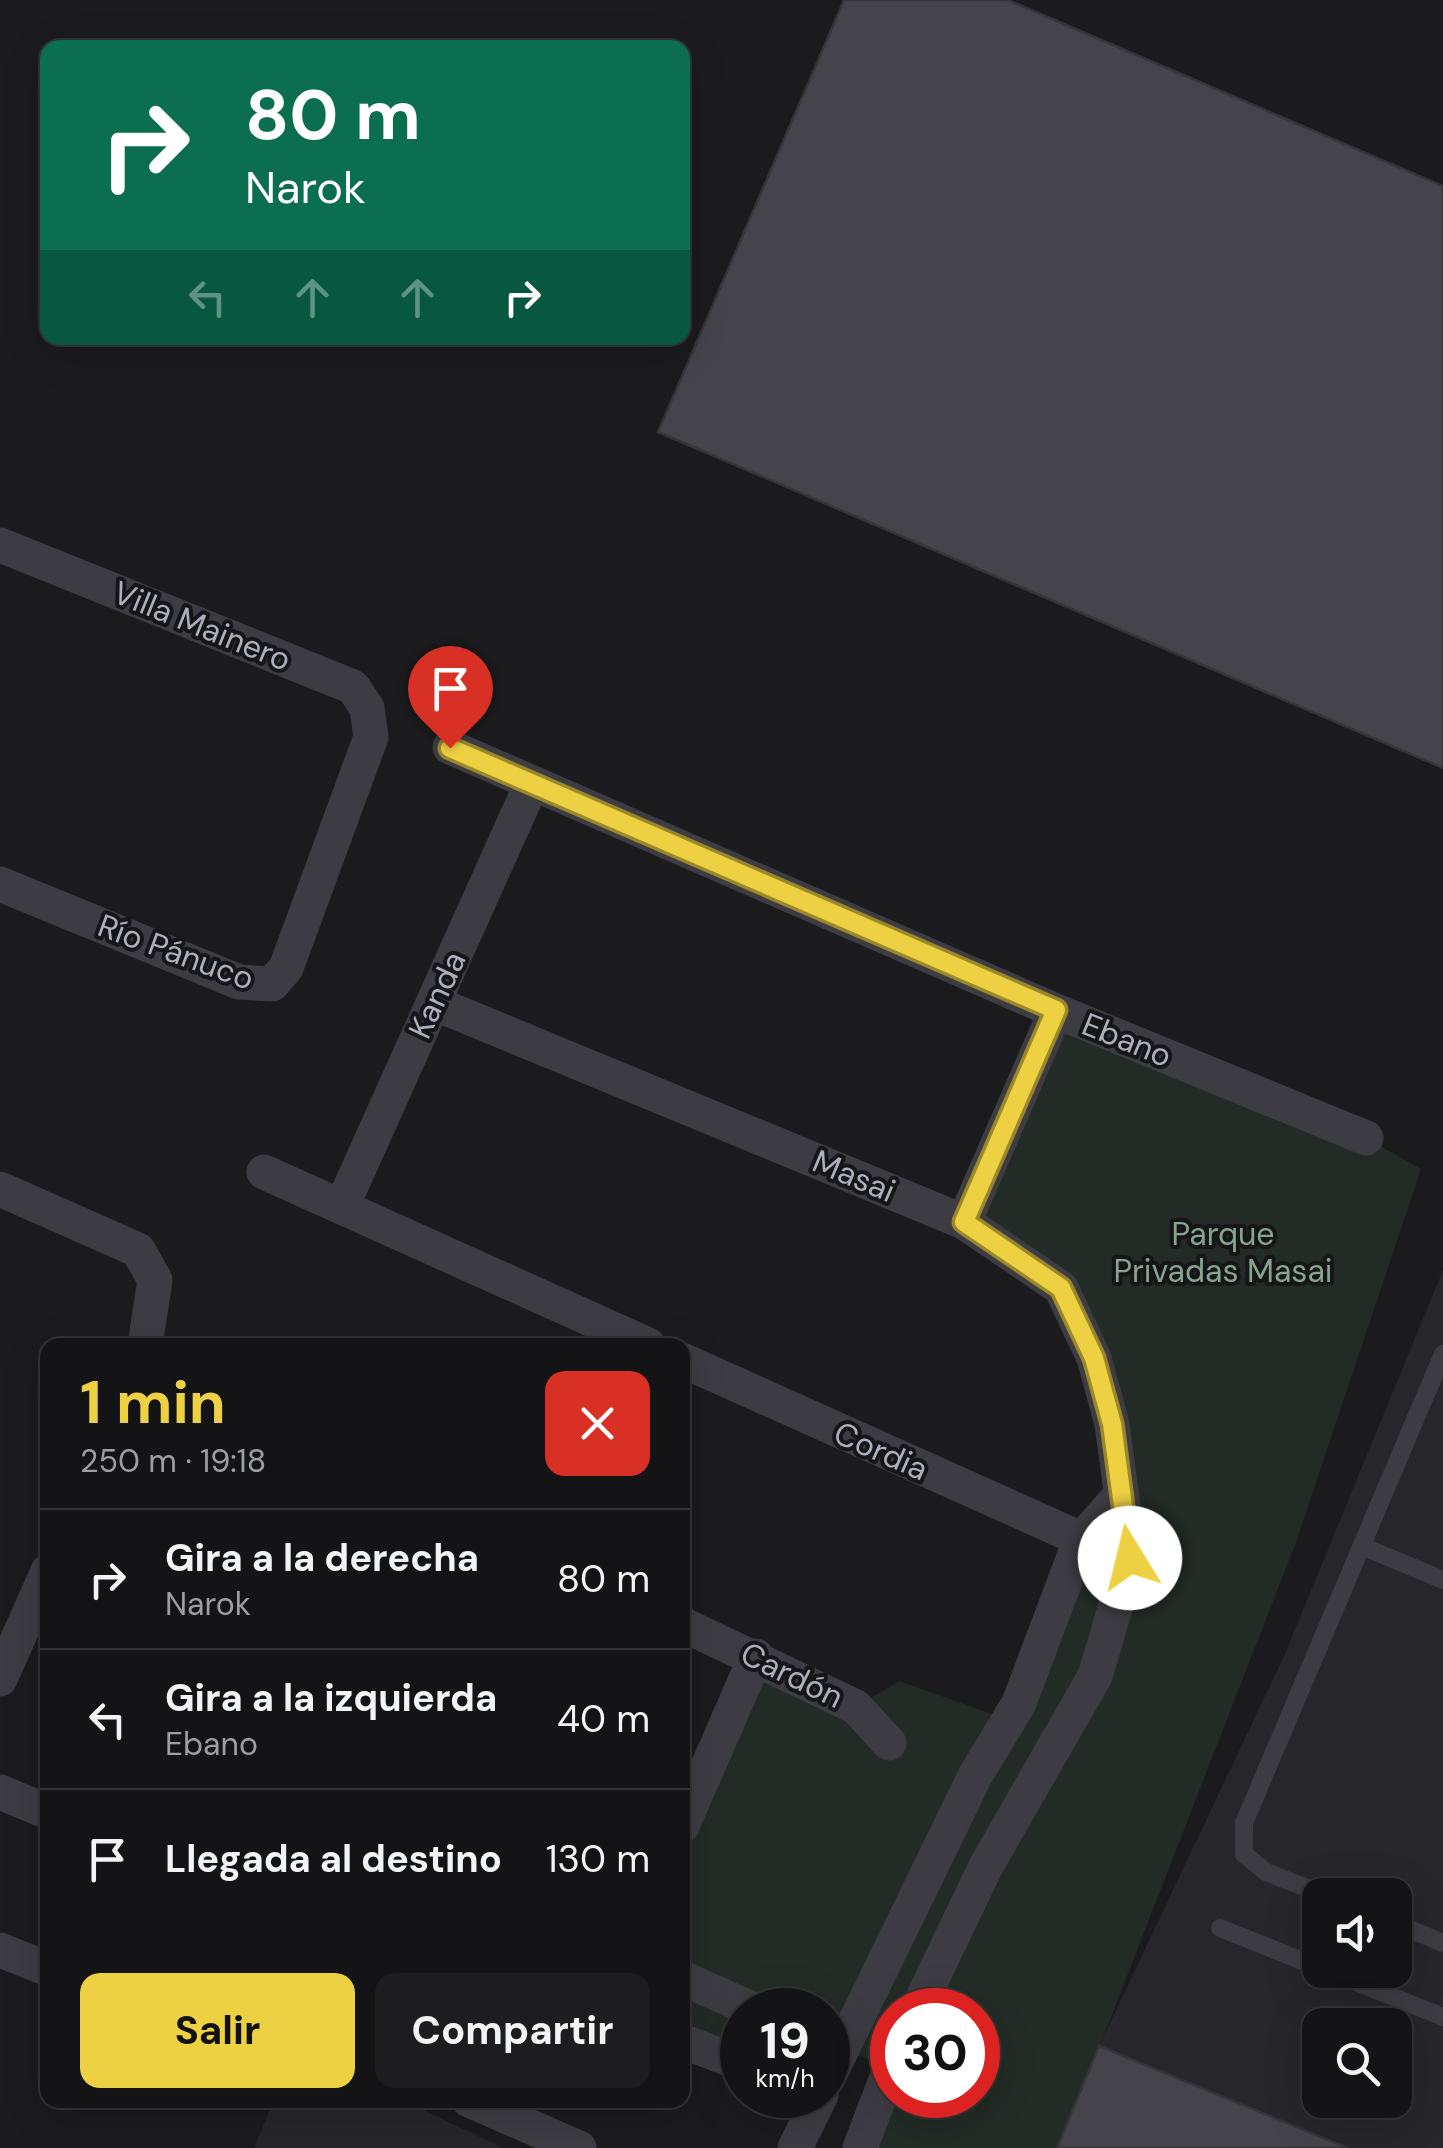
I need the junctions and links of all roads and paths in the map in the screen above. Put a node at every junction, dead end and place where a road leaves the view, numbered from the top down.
1 (0, 545) edge
2 (371, 738) joint
3 (450, 748) dead end
4 (532, 783) junction
5 (0, 884) edge
6 (434, 1004) junction
7 (1056, 1010) junction
8 (1366, 1138) dead end
9 (264, 1172) dead end
10 (0, 1189) edge
11 (342, 1206) junction
12 (964, 1222) junction
13 (146, 1338) edge
14 (633, 1338) edge
15 (1443, 1354) edge
16 (690, 1364) edge
17 (1120, 1496) junction
18 (1080, 1541) junction
19 (1364, 1547) junction
20 (1130, 1558) junction
21 (1443, 1580) edge
22 (40, 1589) edge
23 (690, 1627) edge
24 (756, 1656) junction
25 (0, 1679) edge
26 (1008, 1720) junction
27 (1058, 1742) junction
28 (889, 1743) dead end
29 (0, 1792) edge
30 (690, 1808) edge
31 (40, 1809) edge
32 (1302, 1885) edge
33 (1220, 1928) dead end
34 (1412, 1931) edge
35 (1443, 1943) edge
36 (0, 1950) edge
37 (1302, 1961) edge
38 (40, 1966) edge
39 (690, 1982) edge
40 (928, 1988) edge
41 (1370, 1988) edge
42 (720, 1995) edge
43 (1443, 2017) edge
44 (850, 2021) edge
45 (690, 2044) edge
46 (720, 2056) edge
47 (487, 2108) edge
48 (810, 2118) edge
49 (871, 2118) edge
50 (579, 2148) edge
51 (795, 2148) edge
52 (860, 2148) edge

1 - 2 street, Villa Mainero
2 - 5 street, Río Pánuco
3 - 4 street, Ebano
4 - 6 street, Kanda
4 - 7 street, Ebano
6 - 11 street, Kanda
6 - 12 street, Masai
7 - 8 street, Ebano
7 - 12 street
9 - 11 street
10 - 13 street
11 - 14 street
12 - 17 street, Masai
15 - 19 lane
16 - 18 street, Cordia
17 - 18 street
17 - 20 street, Masai
18 - 20 street, Cordia
18 - 26 street
19 - 21 lane
19 - 32 lane
20 - 27 street, Masai
22 - 25 street
23 - 24 street, Cardón
24 - 28 street, Cardón
24 - 30 street
26 - 27 street
26 - 44 street
27 - 40 street, Masai
29 - 31 street
33 - 37 lane
34 - 35 lane
36 - 38 street
39 - 42 street
41 - 43 lane
45 - 46 street
47 - 50 street
48 - 51 street
49 - 52 street

